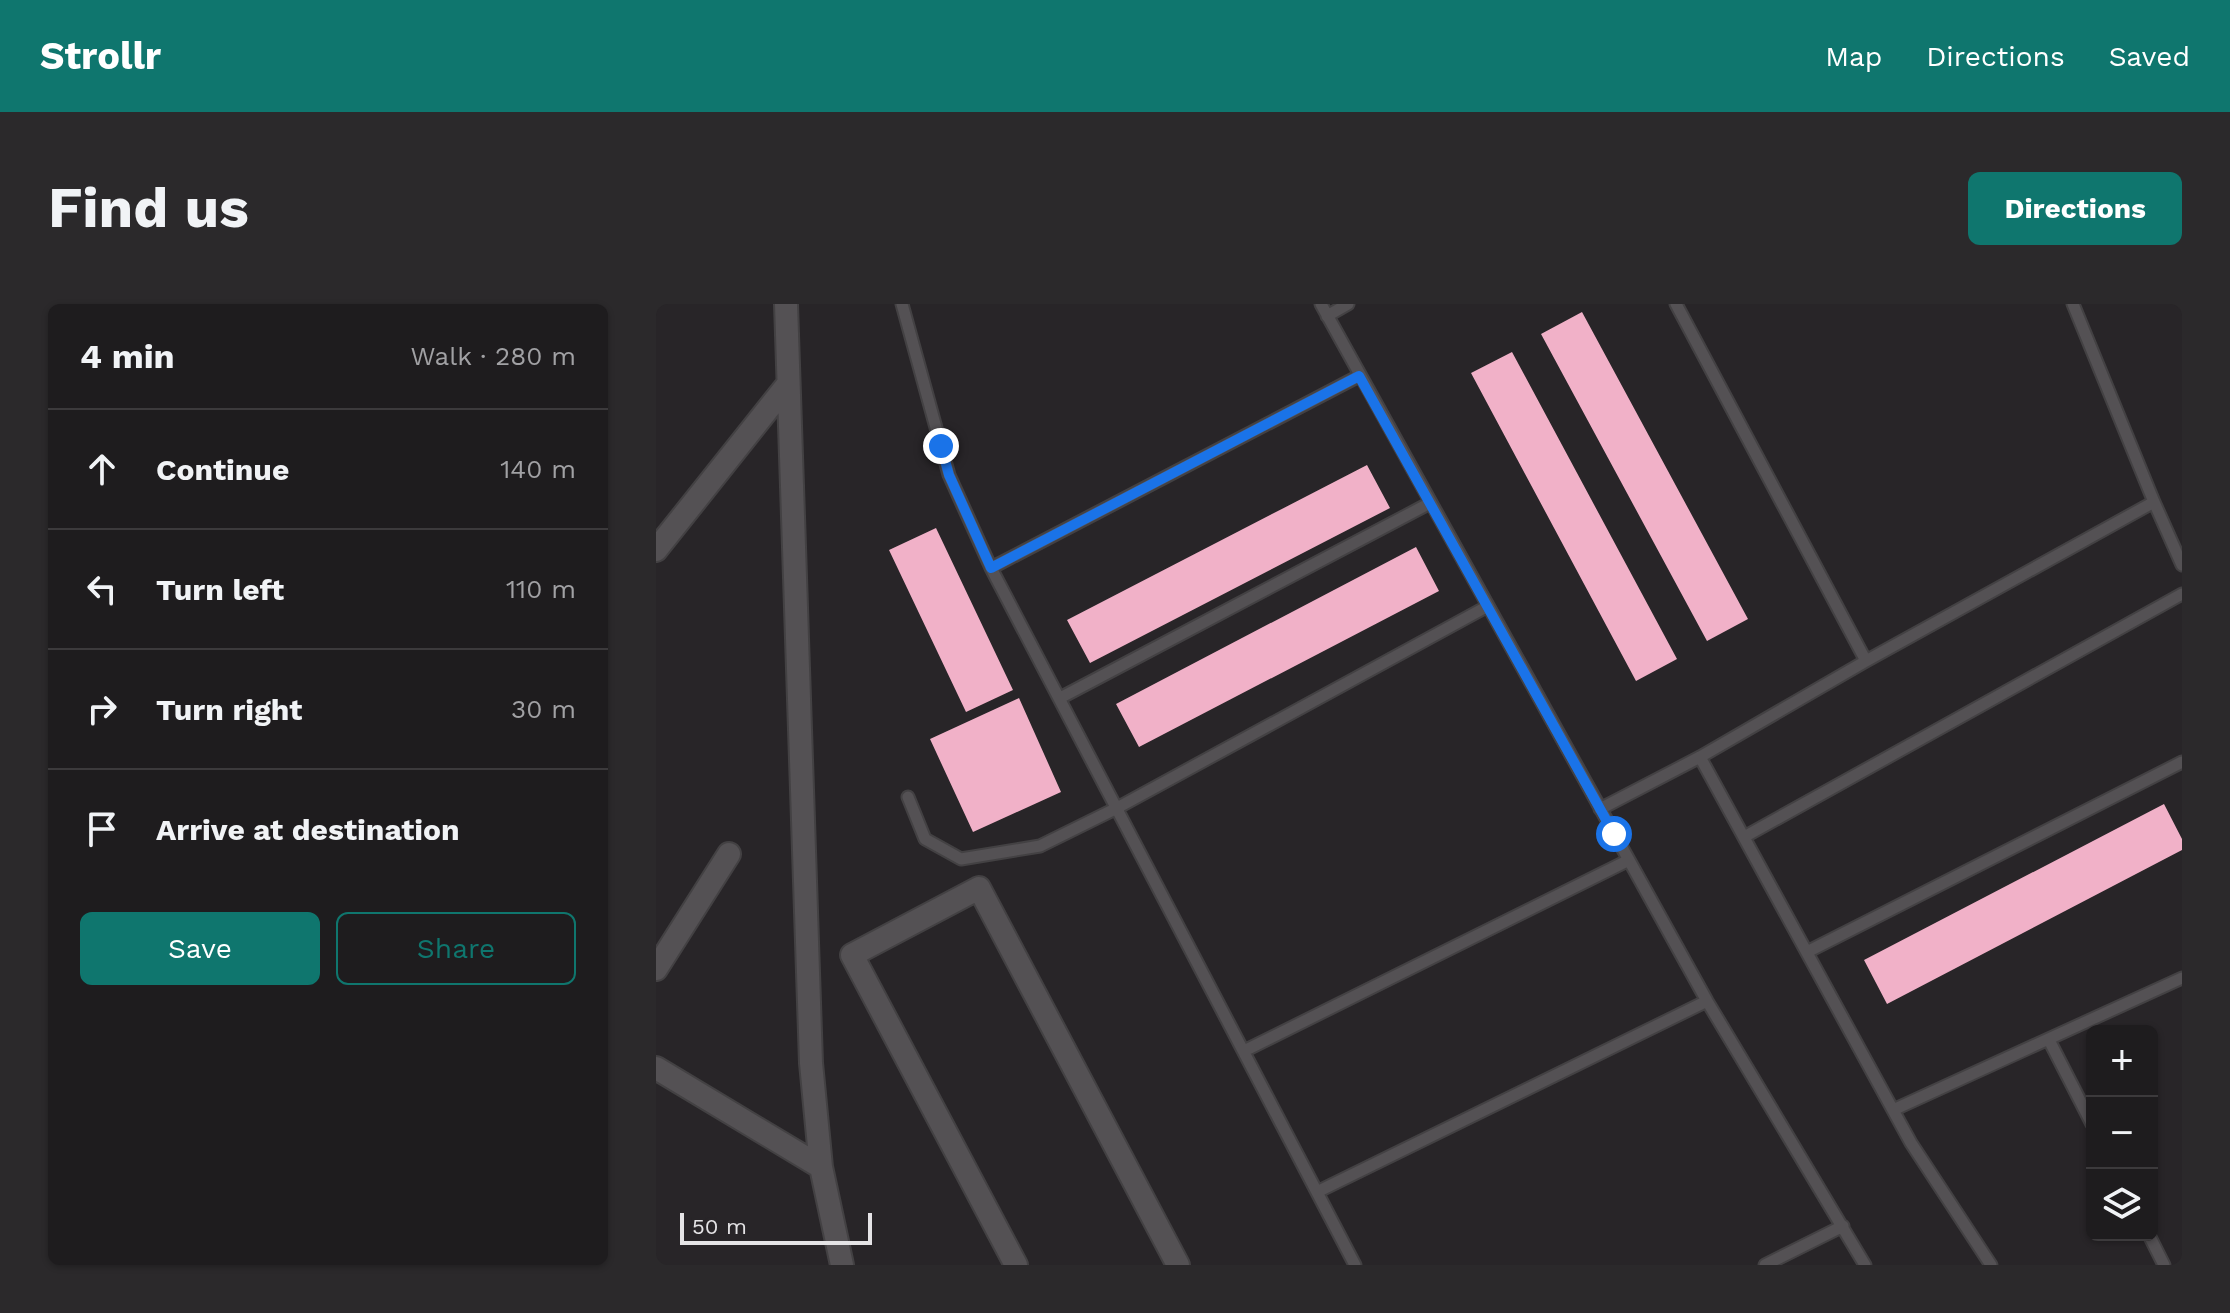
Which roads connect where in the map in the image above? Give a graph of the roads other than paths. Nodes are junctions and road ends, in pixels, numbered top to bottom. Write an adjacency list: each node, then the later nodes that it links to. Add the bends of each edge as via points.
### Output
1 (786, 304): 9 (street)
2 (902, 304): 14 (lane, via 949,475)
3 (1321, 304): 7 (lane)
4 (1348, 304): 7 (lane)
5 (1676, 304): 17 (lane)
6 (2073, 304): 10 (lane)
7 (1327, 316): 8 (lane)
8 (1359, 376): 11 (lane); 14 (lane)
9 (788, 384): 12 (street); 36 (street, via 811,1063)
10 (2154, 502): 13 (lane); 17 (lane)
11 (1430, 503): 16 (lane); 18 (lane)
12 (656, 550)
13 (2182, 565)
14 (991, 568): 18 (lane)
15 (2182, 594): 24 (lane)
16 (1488, 606): 22 (lane); 23 (lane)
17 (1866, 661): 19 (lane)
18 (1060, 698): 22 (lane)
19 (1700, 757): 23 (lane); 24 (lane)
20 (2182, 762): 27 (lane)
21 (908, 797): 22 (lane, via 925,839 961,859 1040,846)
22 (1117, 808): 32 (lane)
23 (1600, 809): 26 (lane)
24 (1744, 837): 27 (lane)
25 (729, 854): 28 (street)
26 (1629, 860): 30 (lane); 32 (lane)
27 (1807, 952): 34 (lane)
28 (656, 969)
29 (2182, 978): 31 (lane)
30 (1707, 1001): 37 (lane); 38 (lane)
31 (2049, 1040): 34 (lane); 35 (lane)
32 (1244, 1051): 37 (lane)
33 (656, 1068): 36 (street)
34 (1893, 1110): 46 (lane)
35 (2086, 1112)
36 (821, 1167): 40 (street)
37 (1317, 1192): 43 (lane)
38 (1843, 1226): 44 (lane); 45 (lane)
39 (2152, 1241): 47 (lane)
40 (842, 1265)
41 (1016, 1265): 42 (street, via 852,955 979,888)
42 (1178, 1265)
43 (1355, 1265)
44 (1765, 1265)
45 (1865, 1265)
46 (1991, 1265)
47 (2164, 1265)

